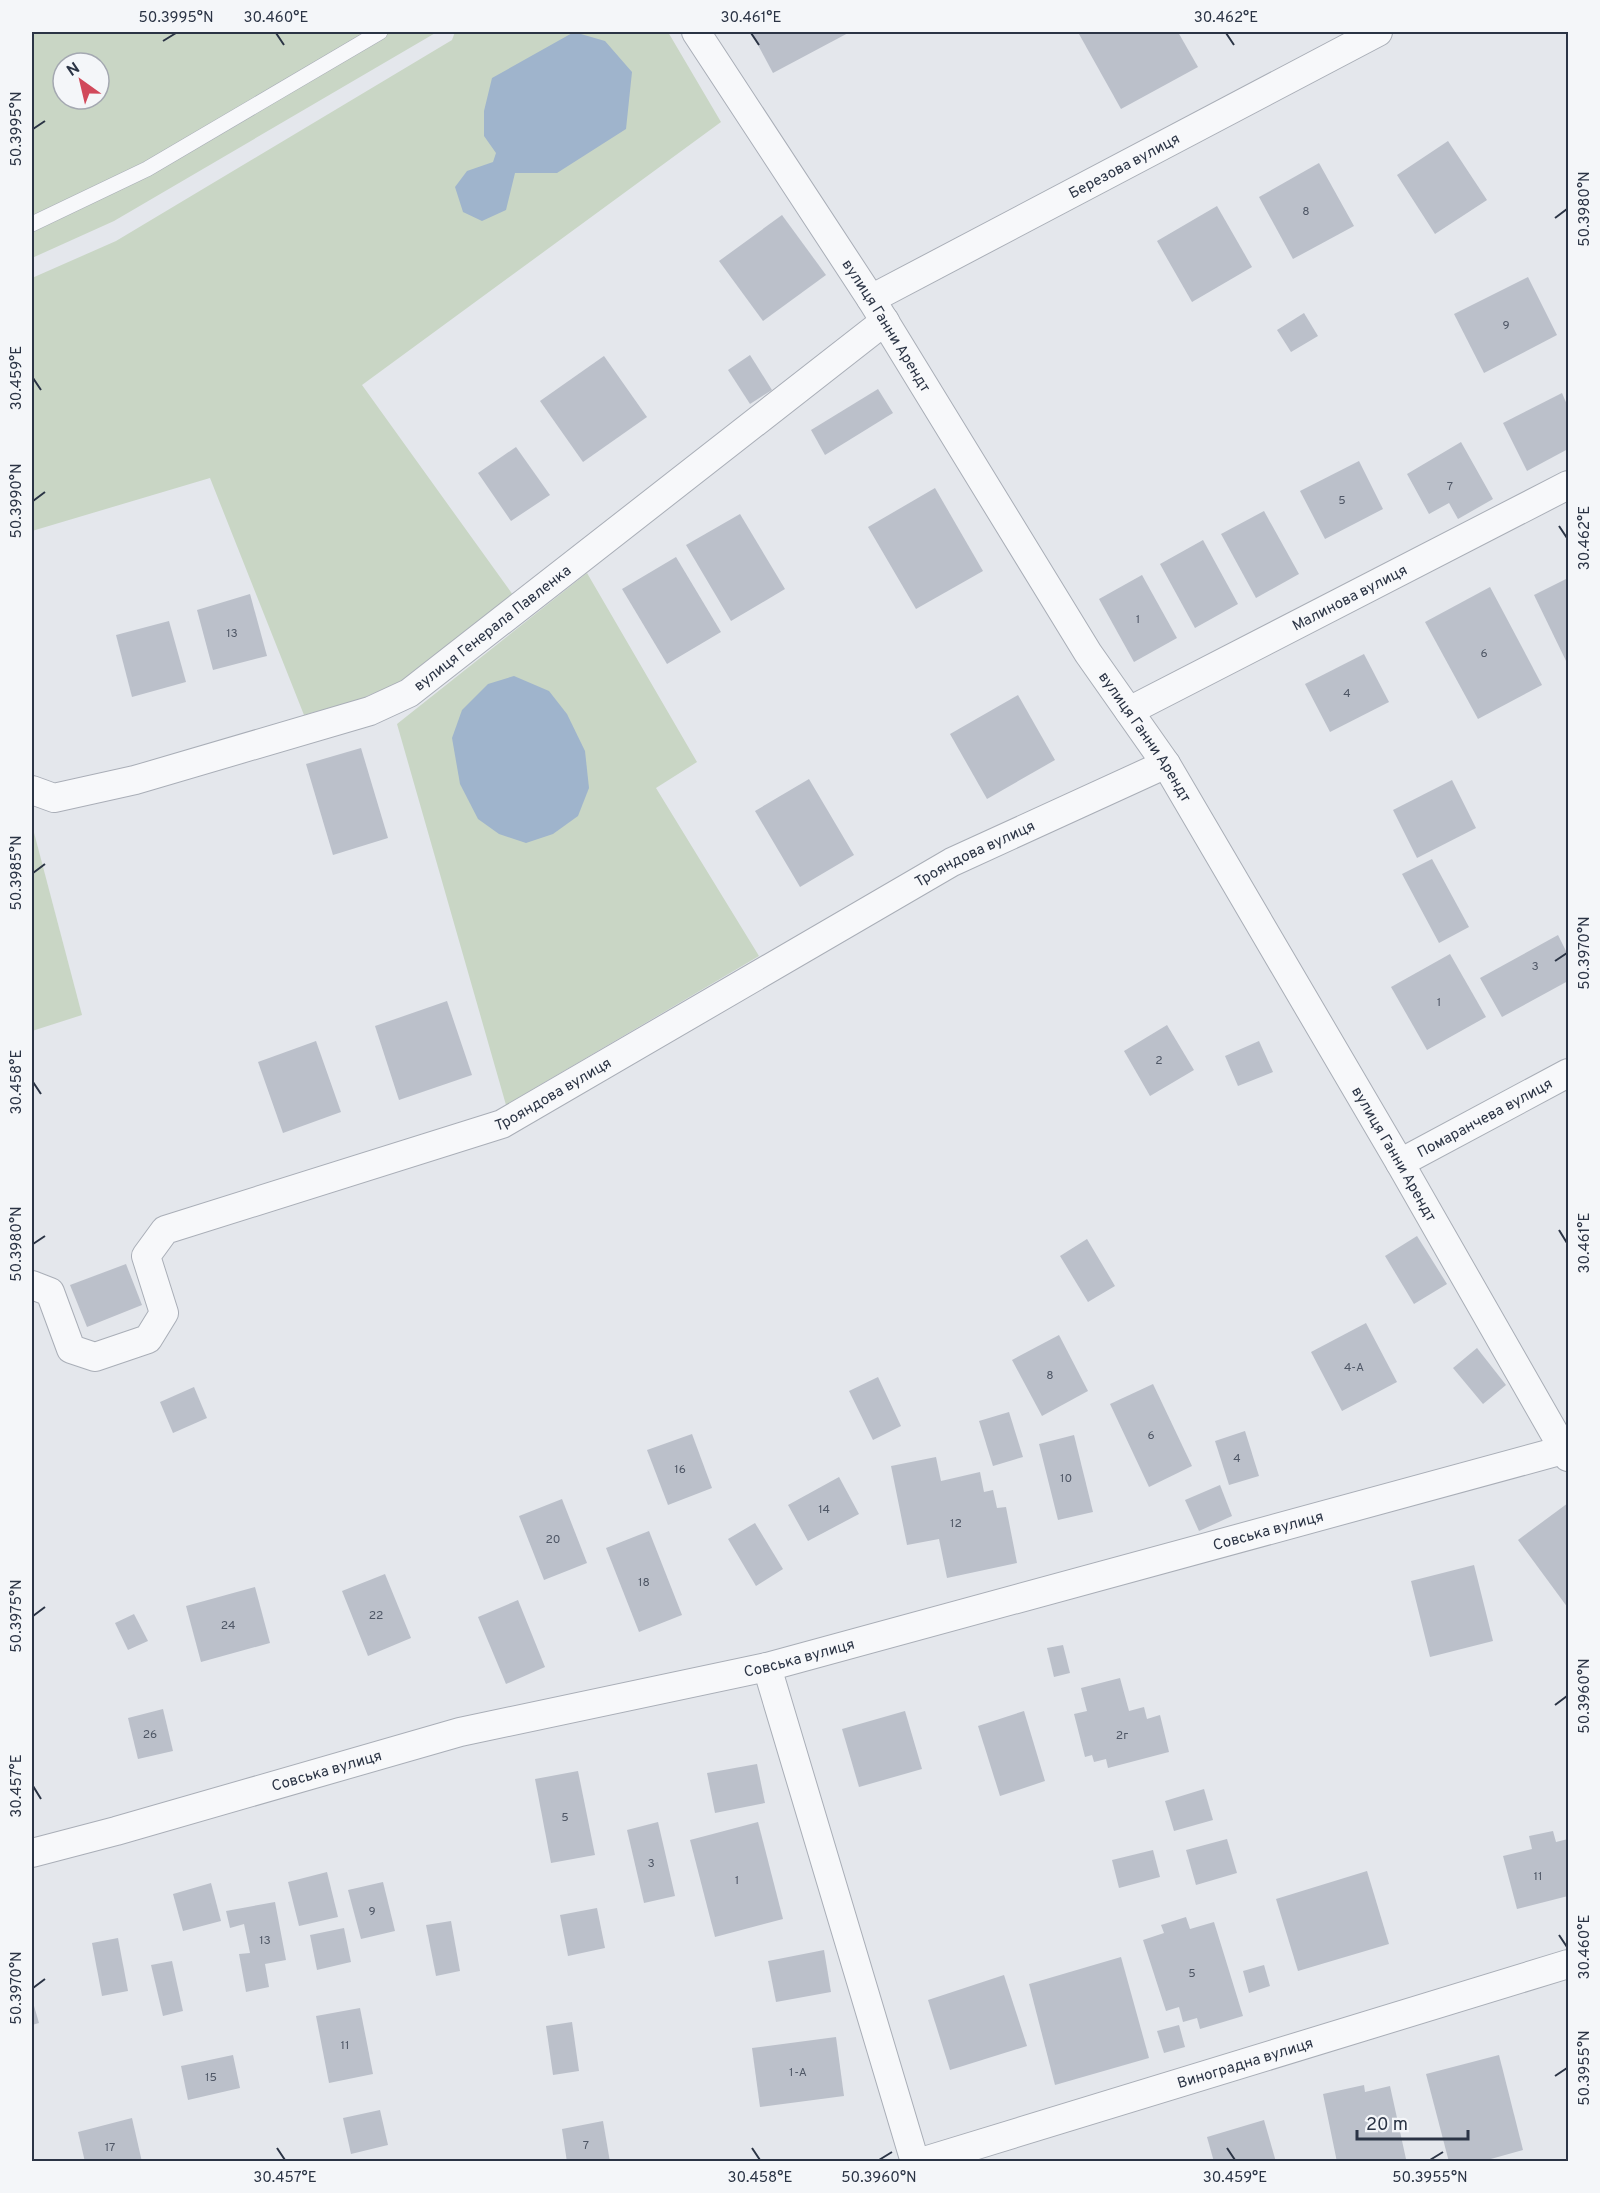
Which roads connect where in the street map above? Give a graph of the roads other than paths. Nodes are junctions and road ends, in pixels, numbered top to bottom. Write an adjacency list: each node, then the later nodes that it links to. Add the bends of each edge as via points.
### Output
1 (380, 32): 4 (lane, via 147,170)
2 (696, 32): 5 (street, вулиця Ганни Арендт)
3 (1378, 32): 5 (street, Березова вулиця)
4 (32, 224)
5 (878, 310): 7 (street, вулиця Ганни Арендт, via 1088,652); 9 (street, вулиця Генерала Павленка, via 409,693 370,711 135,780 54,798)
6 (1569, 485): 7 (street, Малинова вулиця)
7 (1130, 711): 8 (street, вулиця Ганни Арендт)
8 (1166, 764): 11 (street, вулиця Ганни Арендт); 12 (street, Трояндова вулиця, via 952,862 502,1124 165,1230 146,1256 164,1313 148,1339 95,1357 70,1349 50,1292)
9 (32, 790)
10 (1569, 1073): 11 (street, Помаранчева вулиця)
11 (1400, 1163): 13 (street, вулиця Ганни Арендт)
12 (32, 1285)
13 (1566, 1453): 14 (street, Совська вулиця)
14 (767, 1667): 15 (street, Совська вулиця, via 460,1732); 17 (street)
15 (32, 1853)
16 (1569, 1964): 18 (street, Виноградна вулиця)
17 (915, 2162)
18 (921, 2162)

